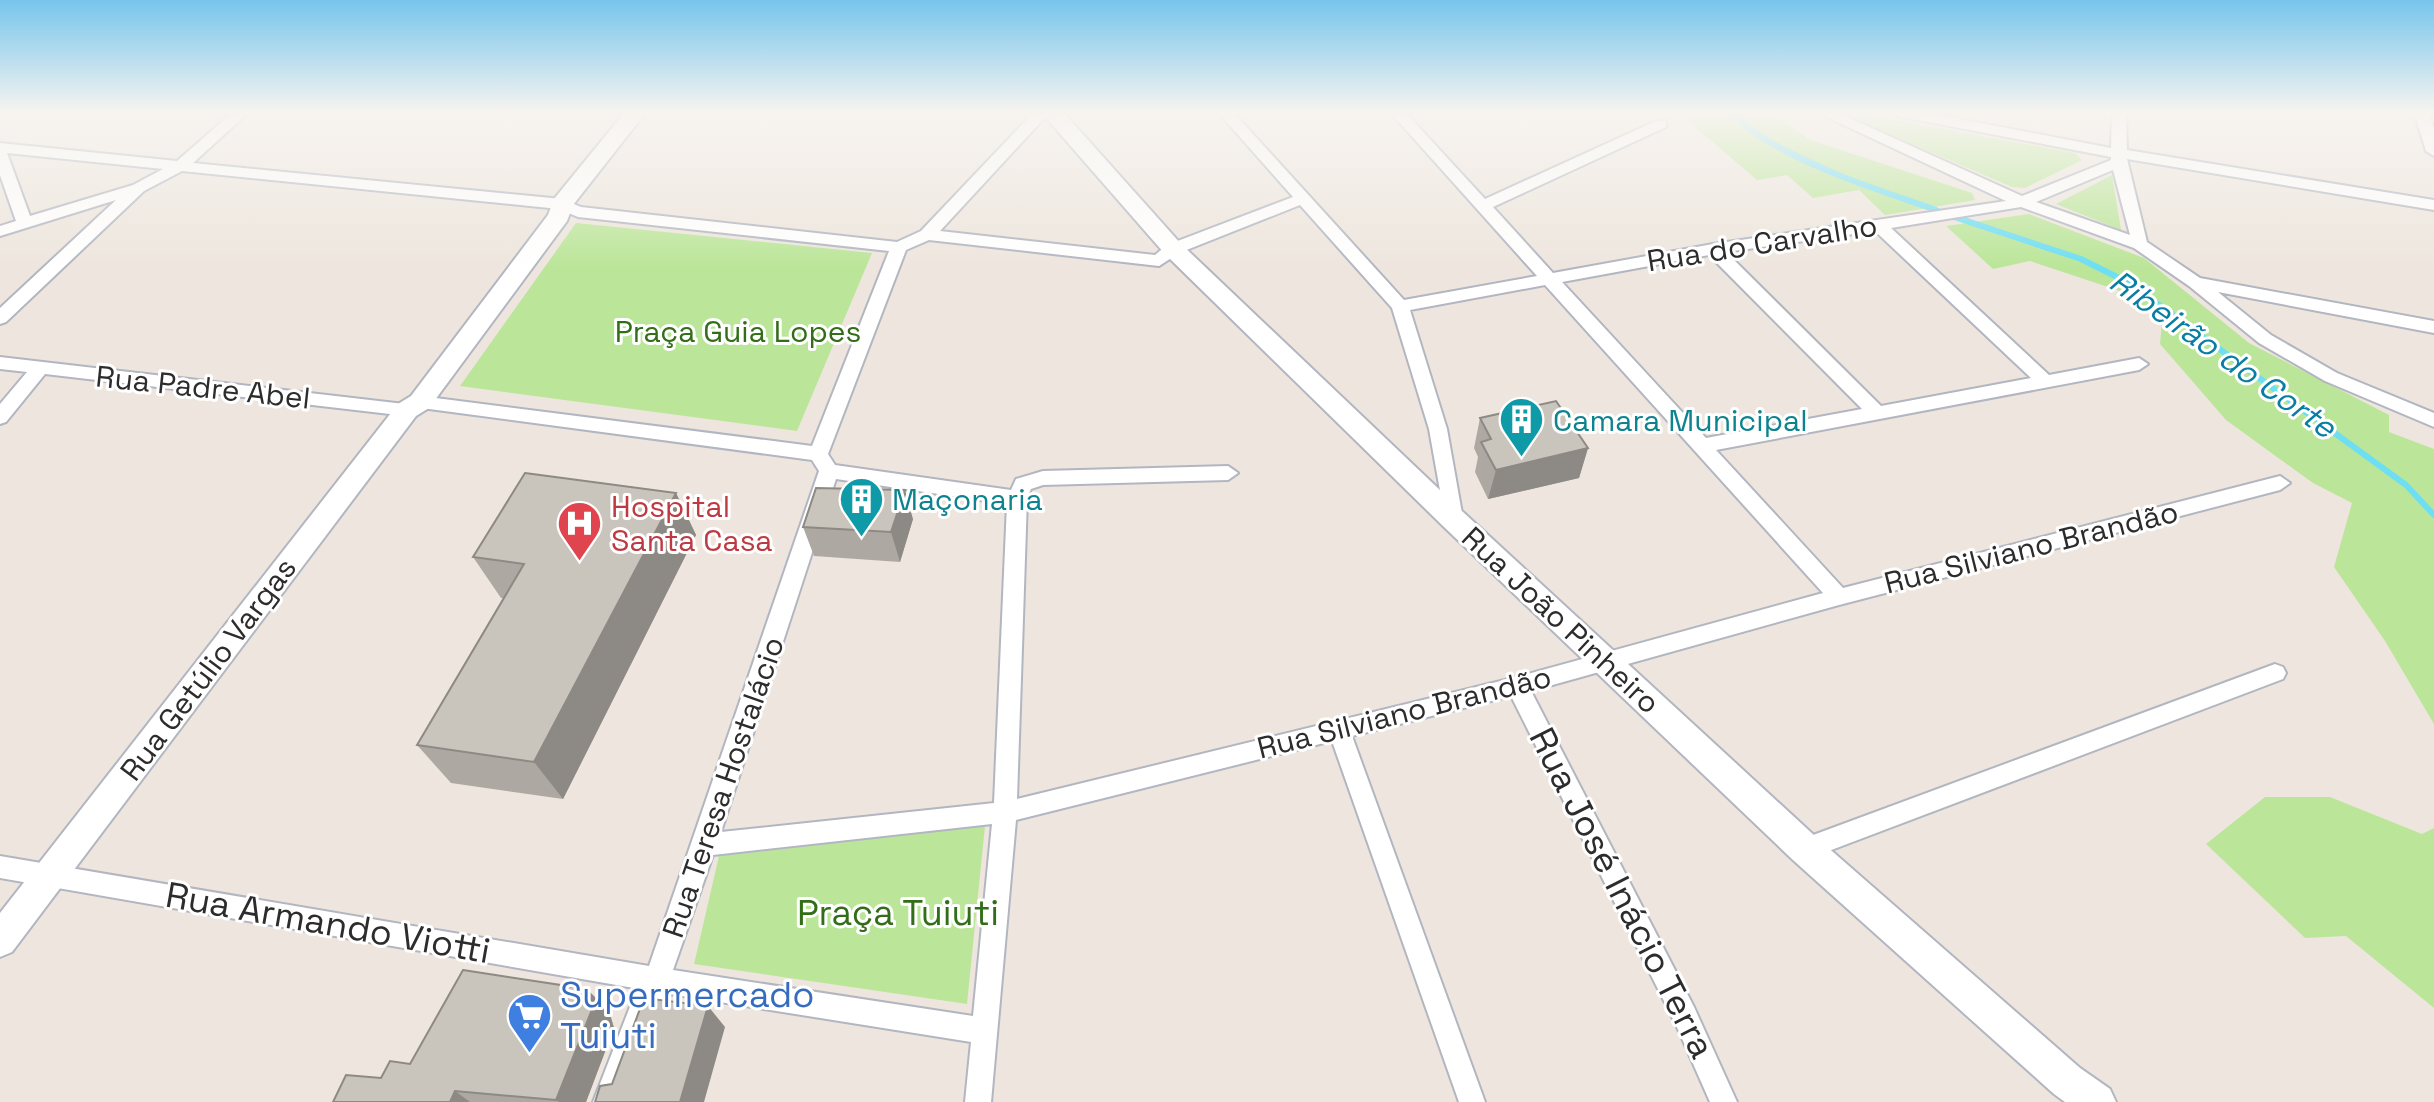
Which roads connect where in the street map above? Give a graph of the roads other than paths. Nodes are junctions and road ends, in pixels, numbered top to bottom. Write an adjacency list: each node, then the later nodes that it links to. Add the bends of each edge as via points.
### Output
1 (3, 163): 21 (street)
2 (154, 163): 14 (street)
3 (183, 163): 14 (street)
4 (600, 163): 20 (street)
5 (995, 163): 24 (street)
6 (1097, 163): 27 (street, Rua João Pinheiro)
7 (1273, 163): 16 (street)
8 (1445, 163): 18 (street)
9 (1575, 163): 18 (street)
10 (1937, 163): 17 (street)
11 (2108, 163): 17 (street, Rua do Carvalho)
12 (2121, 163): 25 (street)
13 (2156, 163): 19 (street)
14 (180, 166): 15 (street); 20 (street)
15 (138, 188): 21 (street); 32 (street)
16 (1305, 198): 27 (street); 31 (street)
17 (2022, 202): 22 (street, Rua do Carvalho); 25 (street)
18 (1484, 205): 29 (street)
19 (2434, 205)
20 (566, 211): 26 (street); 38 (street)
21 (25, 223): 23 (street)
22 (1879, 226): 28 (street, Rua do Carvalho); 37 (street)
23 (0, 231)
24 (927, 235): 26 (street); 27 (street, via 1159,261)
25 (2140, 244): 30 (street)
26 (899, 247): 43 (street)
27 (1173, 249): 47 (street, Rua João Pinheiro)
28 (1713, 249): 29 (street, Rua do Carvalho); 39 (street)
29 (1548, 277): 31 (street, Rua do Carvalho); 42 (street)
30 (2195, 282): 33 (street); 41 (street, via 2278,347 2331,377)
31 (1400, 306): 47 (street, via 1438,429)
32 (0, 318)
33 (2434, 327)
34 (0, 364): 36 (street, Rua Padre Abel)
35 (2139, 364): 37 (street)
36 (40, 368): 38 (street, Rua Padre Abel); 40 (street)
37 (2046, 382): 39 (street)
38 (414, 406): 43 (street); 57 (street, Rua Getúlio Vargas)
39 (1879, 415): 42 (street)
40 (0, 417)
41 (2434, 420)
42 (1701, 446): 48 (street)
43 (824, 462): 46 (street); 54 (street, Rua Teresa Hostalácio)
44 (1228, 473): 46 (street, via 1043,478 1023,484)
45 (2280, 483): 48 (street, Rua Silviano Brandão)
46 (1017, 498): 53 (street)
47 (1453, 519): 49 (street, Rua João Pinheiro)
48 (1839, 597): 49 (street, Rua Silviano Brandão)
49 (1606, 662): 51 (street, Rua Silviano Brandão); 55 (street, Rua João Pinheiro)
50 (2275, 673): 55 (street)
51 (1517, 686): 52 (street, Rua Silviano Brandão); 64 (street, Rua José Inácio Terra)
52 (1338, 728): 53 (street, Rua Silviano Brandão); 63 (street)
53 (1005, 812): 54 (street, Rua Silviano Brandão); 60 (street)
54 (705, 845): 59 (street, Rua Teresa Hostalácio)
55 (1805, 849): 65 (street, Rua João Pinheiro)
56 (0, 867): 57 (street, Rua Armando Viotti)
57 (51, 875): 58 (street, Rua Getúlio Vargas); 59 (street, Rua Armando Viotti)
58 (0, 940)
59 (657, 980): 60 (street); 61 (street, Rua Teresa Hostalácio)
60 (986, 1031): 62 (street)
61 (612, 1102)
62 (978, 1102)
63 (1472, 1102)
64 (1724, 1102)
65 (2097, 1102)

